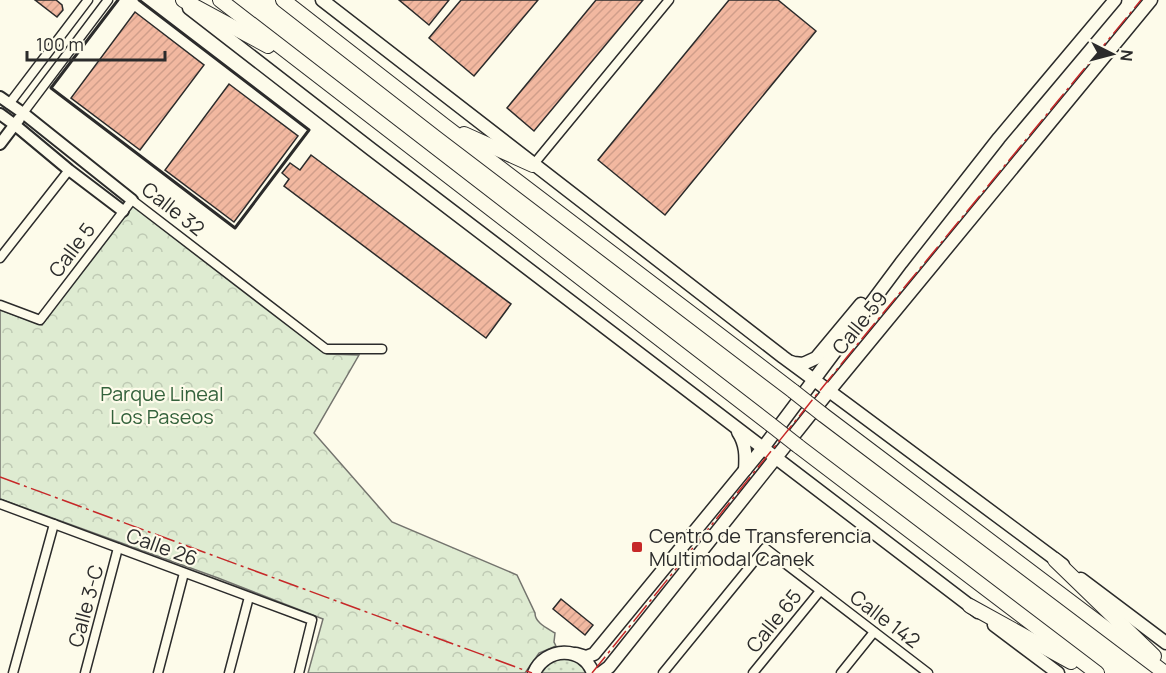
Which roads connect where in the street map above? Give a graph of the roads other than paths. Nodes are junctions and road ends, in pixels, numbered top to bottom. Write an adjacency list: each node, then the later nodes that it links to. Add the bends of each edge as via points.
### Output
1 (88, 0): 11 (street)
2 (108, 0): 12 (street)
3 (181, 0): 10 (highway); 28 (main road)
4 (220, 0): 10 (highway)
5 (283, 0): 15 (highway)
6 (322, 0): 17 (main road)
7 (669, 0): 17 (street)
8 (1115, 0): 22 (main road, Calle 59)
9 (1151, 0): 27 (main road, Calle 59)
10 (307, 67): 58 (highway, bridge)
11 (4, 100): 12 (street, Calle 32); 13 (street)
12 (23, 113): 14 (street); 19 (street, Calle 32)
13 (0, 116): 14 (street, Calle 32)
14 (15, 125): 16 (street); 18 (street, Calle 32)
15 (445, 126): 17 (highway); 59 (highway, bridge)
16 (0, 144)
17 (533, 165): 25 (main road)
18 (69, 170): 20 (street, Calle 32); 21 (street)
19 (132, 200): 20 (street, Calle 5); 24 (street, Calle 32, via 326,349)
20 (123, 211): 23 (street, Calle 5, via 40,320)
21 (0, 258)
22 (901, 262): 25 (main road, via 816,358 803,364); 26 (main road, Calle 59)
23 (0, 305)
24 (382, 349)
25 (783, 357): 26 (main road)
26 (813, 380): 27 (main road); 29 (main road, Calle 59)
27 (829, 391): 30 (main road, Calle 59); 35 (main road)
28 (734, 426): 29 (main road); 31 (main road, via 744,444)
29 (763, 448): 30 (main road); 31 (main road, Calle 59)
30 (776, 458): 39 (main road); 51 (main road, Calle 59)
31 (745, 470): 42 (main road, Calle 59, via 594,654)
32 (0, 504): 33 (street, Calle 26)
33 (54, 524): 34 (street, Calle 26); 44 (street)
34 (118, 548): 36 (street, Calle 26); 45 (street, Calle 3-C)
35 (1055, 560): 41 (main road); 43 (highway)
36 (184, 573): 38 (street, Calle 26); 46 (street)
37 (820, 591): 40 (street, Calle 142); 52 (street, Calle 142, via 765,548); 53 (street, Calle 65)
38 (249, 597): 47 (street); 48 (street, Calle 26, via 312,620)
39 (970, 606): 56 (main road); 57 (highway)
40 (874, 632): 54 (street); 55 (street, Calle 142)
41 (1166, 643)
42 (576, 654): 49 (main road, via 548,656); 50 (main road)
43 (1166, 668)
44 (13, 673)
45 (85, 673)
46 (158, 673)
47 (229, 673)
48 (299, 673)
49 (534, 673)
50 (593, 673)
51 (601, 673)
52 (663, 673)
53 (753, 673)
54 (841, 673)
55 (927, 673)
56 (1058, 673)
57 (1091, 673)
58 (1097, 673)
59 (1165, 673)

